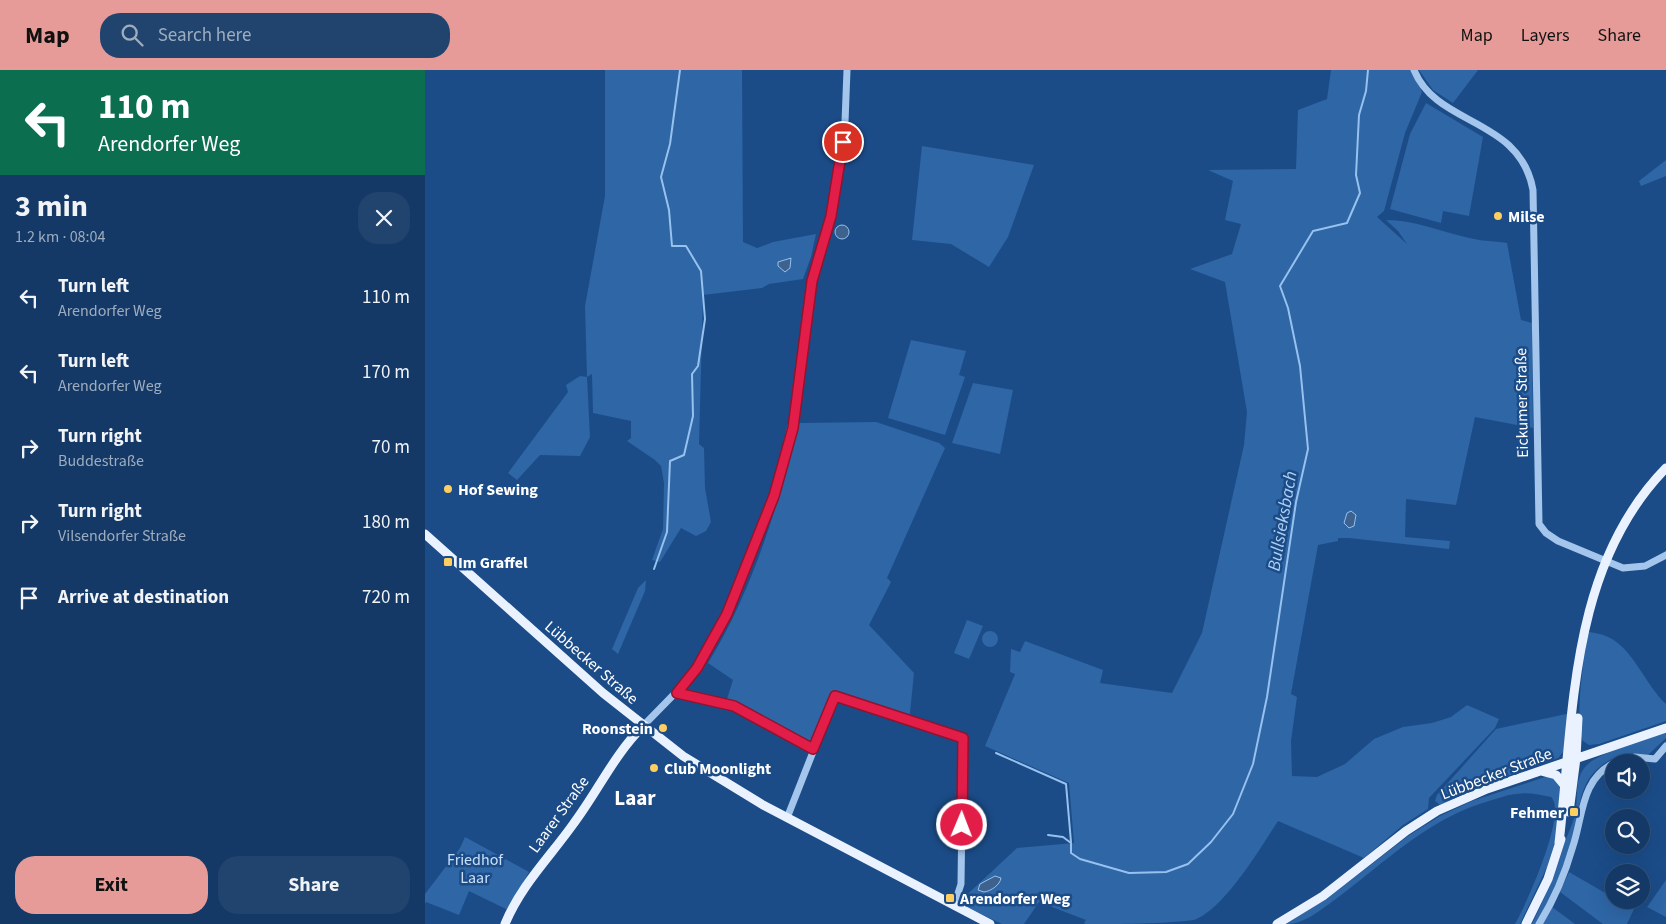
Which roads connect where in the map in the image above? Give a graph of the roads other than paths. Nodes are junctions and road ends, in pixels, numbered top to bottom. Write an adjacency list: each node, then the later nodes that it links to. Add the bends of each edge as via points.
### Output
1 (847, 70): 8 (street, via 846,112 835,197 812,281 797,402 781,473 727,614 697,668)
2 (1414, 70): 6 (street, Eickumer Straße, via 1435,96 1507,142 1530,174 1534,230 1539,524 1551,537)
3 (1666, 468): 6 (main road, via 1637,504)
4 (425, 534): 9 (main road, Lübbecker Straße)
5 (1666, 555): 6 (street, Eickumer Straße, via 1635,568 1623,568)
6 (1605, 561): 7 (main road, via 1585,626)
7 (1578, 676): 11 (main road); 16 (main road)
8 (677, 693): 9 (street); 13 (street, via 734,706)
9 (643, 726): 20 (main road, Lübbecker Straße, via 709,773); 23 (main road, Laarer Straße, via 620,751 574,823 523,889)
10 (1666, 728): 14 (main road, Lübbecker Straße)
11 (1577, 737): 14 (main road, via 1582,745); 16 (main road)
12 (1666, 746): 15 (street, via 1655,759)
13 (813, 749): 20 (street); 22 (street, via 835,696 963,738 961,884)
14 (1597, 751): 16 (main road, Lübbecker Straße)
15 (1650, 758)
16 (1572, 760): 18 (main road, Lübbecker Straße); 19 (main road); 21 (main road, via 1569,812)
17 (1605, 770): 27 (street, via 1595,778 1585,796 1565,871)
18 (1540, 771): 19 (main road, via 1556,775); 25 (main road, Lübbecker Straße, via 1437,811 1323,896)
19 (1566, 787): 21 (main road)
20 (787, 818): 22 (main road, Lübbecker Straße)
21 (1559, 843): 26 (main road, via 1548,879)
22 (954, 906): 24 (main road, Lübbecker Straße)
23 (505, 924)
24 (990, 924)
25 (1277, 924)
26 (1526, 924)
27 (1539, 924)

